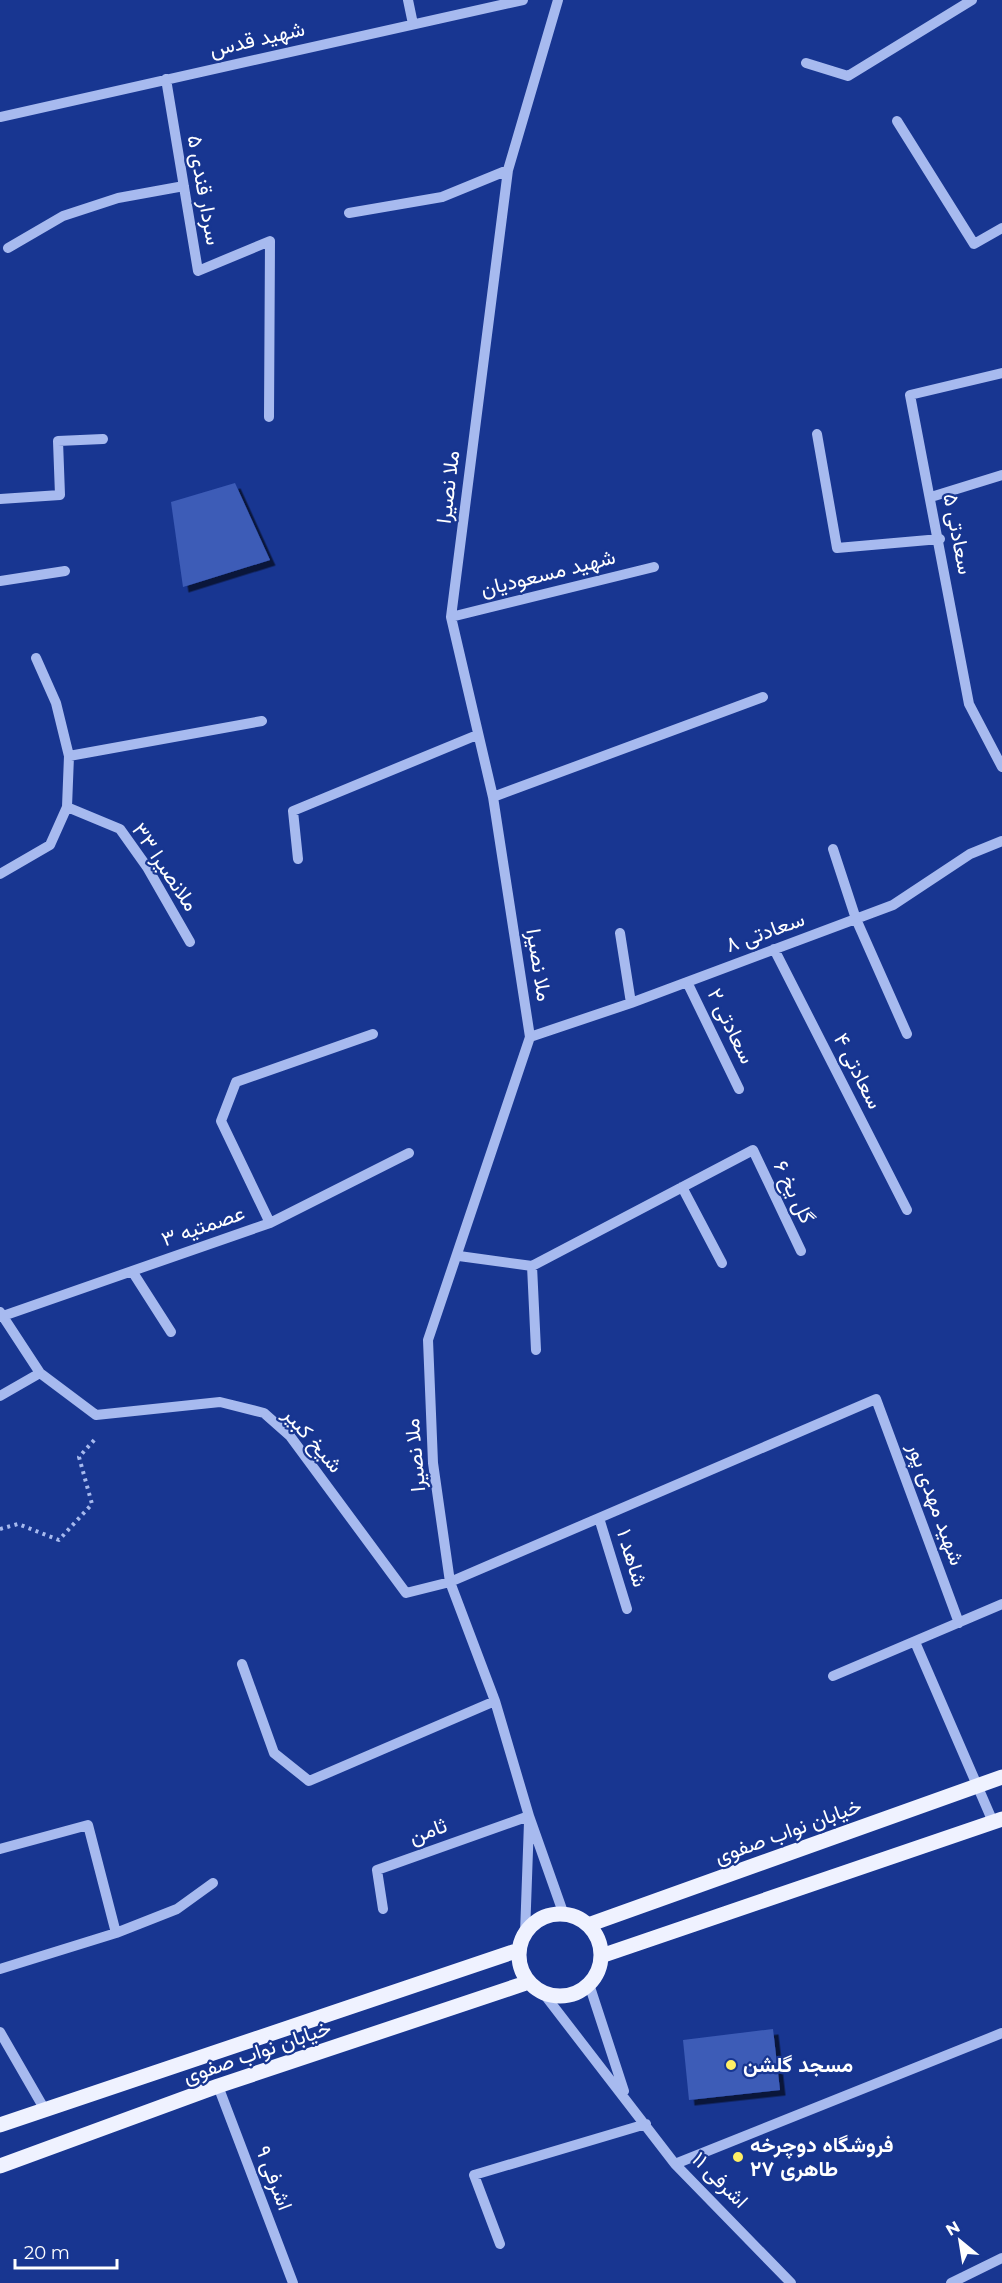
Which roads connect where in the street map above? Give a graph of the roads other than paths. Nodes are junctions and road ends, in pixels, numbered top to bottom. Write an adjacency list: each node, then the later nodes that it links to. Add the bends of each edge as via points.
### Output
1 (408, 0): 5 (street)
2 (523, 0): 5 (street, شهید قدس)
3 (558, 0): 10 (street, ملا نصیرا)
4 (972, 0): 6 (street, via 848,76)
5 (413, 24): 7 (street, شهید قدس)
6 (806, 63)
7 (166, 80): 8 (street, شهید قدس); 11 (street, سردار قندی ۵)
8 (0, 117)
9 (897, 121): 13 (street, via 974,244)
10 (508, 170): 12 (street, via 442,197); 26 (street, ملا نصیرا)
11 (184, 186): 14 (street, via 118,198 63,216); 16 (street, سردار قندی ۵, via 198,271 270,241)
12 (349, 213)
13 (1002, 228)
14 (8, 248)
15 (1002, 373): 20 (street, سعادتی ۵, via 910,395)
16 (269, 417)
17 (817, 434): 22 (street, via 837,548)
18 (103, 439): 21 (street, via 58,441 60,495)
19 (1002, 475): 20 (street)
20 (931, 497): 22 (street, سعادتی ۵)
21 (0, 499)
22 (940, 539): 32 (street, سعادتی ۵, via 969,704)
23 (654, 567): 26 (street, شهید مسعودیان)
24 (65, 571): 25 (street)
25 (0, 581)
26 (452, 617): 30 (street, ملا نصیرا)
27 (36, 658): 31 (street, via 56,703)
28 (763, 697): 33 (street)
29 (262, 721): 31 (street)
30 (477, 735): 33 (street, ملا نصیرا); 37 (street, via 293,811)
31 (69, 756): 34 (street)
32 (1002, 767)
33 (493, 797): 47 (street, ملا نصیرا)
34 (67, 807): 38 (street, via 50,845); 41 (street, ملانصیرا ۳۳, via 120,829)
35 (1002, 841): 39 (street, سعادتی ۸, via 970,854 893,905)
36 (833, 849): 39 (street)
37 (298, 859)
38 (0, 874)
39 (856, 919): 42 (street, سعادتی ۸); 46 (street)
40 (620, 933): 44 (street)
41 (190, 942)
42 (774, 949): 43 (street, سعادتی ۸); 51 (street, سعادتی ۴)
43 (687, 982): 44 (street, سعادتی ۸); 48 (street, سعادتی ۲)
44 (631, 1003): 47 (street, سعادتی ۸)
45 (373, 1034): 52 (street, via 236,1082 221,1122)
46 (907, 1034)
47 (530, 1037): 54 (street, ملا نصیرا)
48 (739, 1089)
49 (409, 1153): 52 (street, عصمتیه ۳)
50 (682, 1187): 53 (street, گل یخ ۶, via 753,1150); 55 (street); 56 (street)
51 (907, 1210)
52 (270, 1223): 57 (street, عصمتیه ۳)
53 (801, 1251)
54 (459, 1256): 56 (street); 64 (street, ملا نصیرا, via 428,1340 433,1463)
55 (722, 1263)
56 (532, 1266): 60 (street)
57 (132, 1271): 58 (street, عصمتیه ۳); 59 (street)
58 (1, 1316): 61 (street, شیخ کبیر)
59 (171, 1332)
60 (536, 1350)
61 (40, 1373): 62 (street); 64 (street, شیخ کبیر, via 96,1415 220,1402 264,1413 290,1436 406,1593)
62 (0, 1396)
63 (599, 1518): 64 (street); 66 (street, شاهد ۱); 67 (street, شهید مهدی پور, via 876,1399)
64 (450, 1582): 71 (street, ملا نصیرا)
65 (1002, 1604): 67 (street)
66 (627, 1609)
67 (959, 1623): 68 (street)
68 (915, 1642): 70 (street); 73 (street)
69 (242, 1664): 71 (street, via 274,1753 309,1781)
70 (833, 1676)
71 (495, 1701): 74 (street, ملا نصیرا)
72 (1002, 1777): 73 (main road, خیابان نواب صفوی)
73 (979, 1785): 75 (street); 80 (main road, خیابان نواب صفوی)
74 (529, 1815): 78 (street, ثامن, via 377,1870); 79 (street, ملا نصیرا); 82 (street)
75 (998, 1821): 84 (main road)
76 (0, 1849): 81 (street, via 88,1824)
77 (213, 1883): 81 (street, via 177,1909)
78 (383, 1909)
79 (564, 1915): 80 (main road); 82 (main road, via 548,1916)
80 (588, 1925): 84 (main road, via 600,1944)
81 (116, 1933): 85 (street)
82 (525, 1934): 83 (main road)
83 (519, 1950): 86 (main road, via 519,1962); 93 (main road, خیابان نواب صفوی)
84 (601, 1956): 87 (main road)
85 (0, 1969)
86 (529, 1982): 88 (main road); 91 (main road, خیابان نواب صفوی)
87 (589, 1984): 88 (main road, via 568,1996); 92 (street, اشرفی ١١)
88 (544, 1994): 92 (street, اشرفی ١١)
89 (0, 2032): 93 (street)
90 (1002, 2033): 96 (street)
91 (218, 2086): 97 (main road, خیابان نواب صفوی); 100 (street, اشرفی ۹)
92 (627, 2100): 94 (street, اشرفی ١١)
93 (45, 2110): 95 (main road, خیابان نواب صفوی)
94 (646, 2124): 96 (street, اشرفی ١١); 98 (street, via 474,2175)
95 (0, 2125)
96 (675, 2164): 101 (street, اشرفی ١١)
97 (0, 2166)
98 (500, 2244)
99 (1002, 2258): 102 (street)
100 (293, 2283)
101 (791, 2283)
102 (951, 2283)

